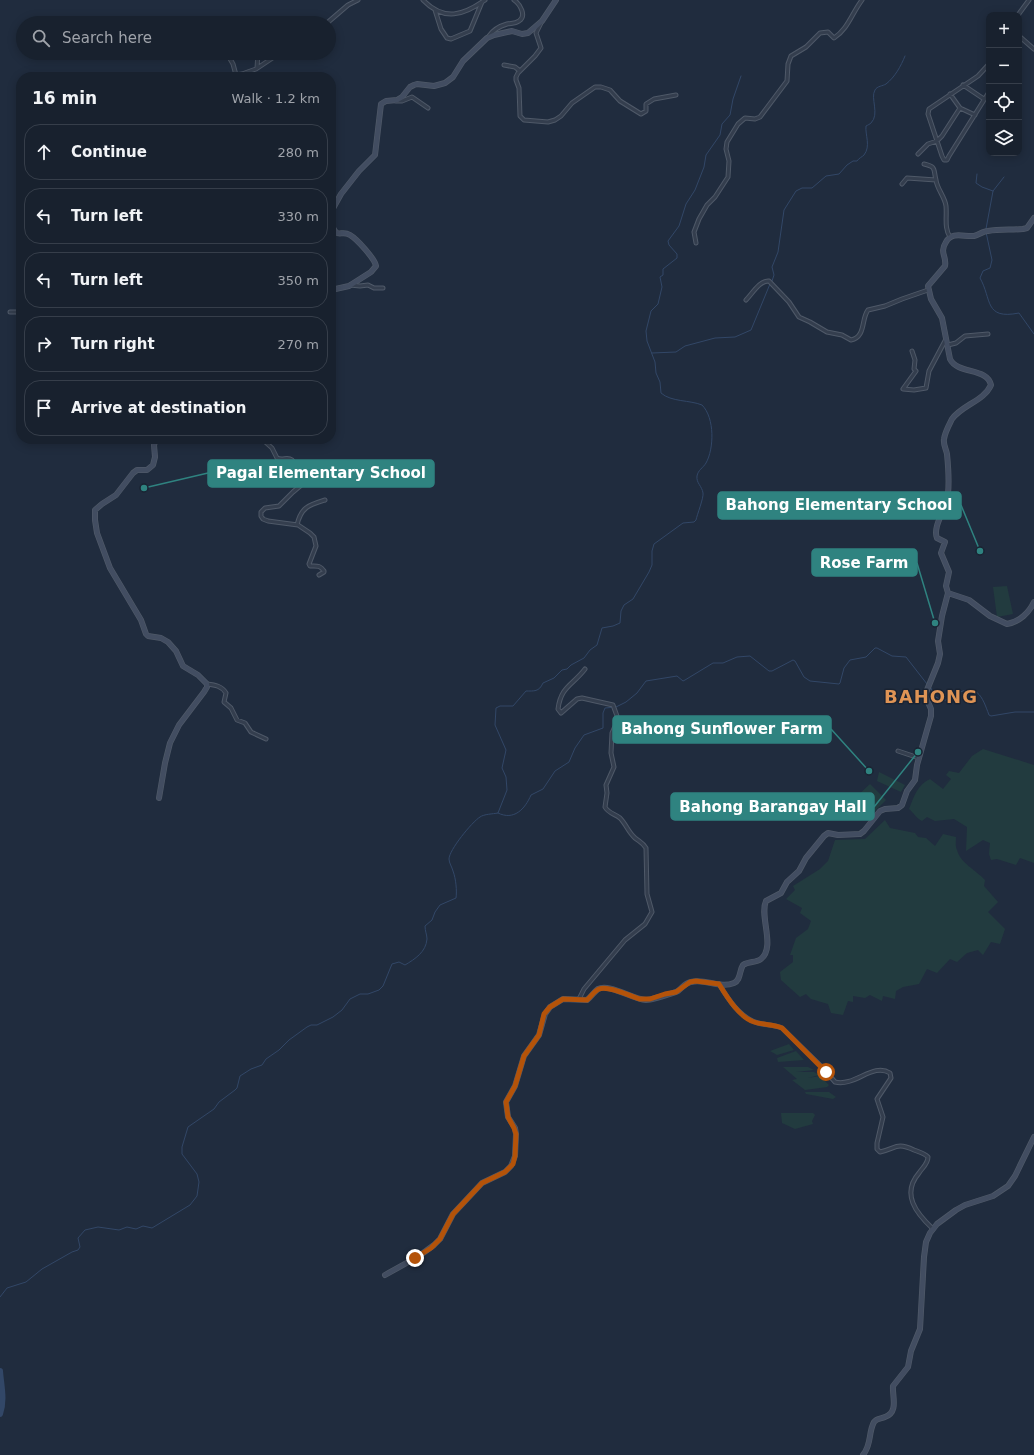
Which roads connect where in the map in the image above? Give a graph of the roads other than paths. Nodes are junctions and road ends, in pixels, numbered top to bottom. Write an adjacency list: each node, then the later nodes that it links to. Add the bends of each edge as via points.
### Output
1 (358, 0): 10 (street)
2 (423, 0): 8 (street)
3 (514, 0): 12 (street, via 518,2 523,15 521,20 500,27)
4 (556, 0): 11 (street)
5 (862, 0): 42 (street, via 848,25 839,35 834,38 828,32 822,32 806,47 791,56 787,81 783,88 760,117 745,118 738,124 726,147 729,161 728,177 699,218 694,232)
6 (1029, 0): 9 (street)
7 (484, 1): 8 (street, via 472,9 454,14); 8 (street, via 470,31 451,39 442,31)
8 (435, 10)
9 (1020, 12)
10 (335, 16)
11 (542, 21): 12 (street, via 525,34 512,30); 21 (street, via 536,33 541,48)
12 (487, 38): 29 (street, via 463,61 448,81 434,86 414,85)
13 (1022, 39): 14 (street)
14 (1034, 49)
15 (230, 60): 22 (street)
16 (258, 60): 20 (street)
17 (269, 60): 20 (street)
18 (504, 65): 21 (street)
19 (986, 67): 24 (street)
20 (257, 68): 23 (street)
21 (520, 71): 26 (street, via 516,80 519,88 520,116 526,121 555,120 595,86 610,90 620,101 641,114 646,111 646,104 651,101)
22 (235, 72)
23 (245, 72)
24 (963, 85): 25 (street); 28 (street)
25 (950, 94): 31 (street); 33 (street, via 928,112)
26 (676, 95)
27 (986, 96): 28 (street)
28 (984, 99): 32 (street)
29 (396, 101): 30 (street, via 412,97); 38 (street, via 381,104 375,155 351,181)
30 (428, 108)
31 (960, 108): 32 (street); 33 (street)
32 (975, 115): 33 (street, via 947,160 944,160)
33 (937, 141): 34 (street, via 928,144)
34 (918, 154)
35 (924, 164): 36 (street, via 934,168)
36 (936, 180): 37 (street, via 907,178); 41 (street, via 946,205 945,219)
37 (902, 184)
38 (336, 203)
39 (1034, 218): 41 (street, via 1027,228 985,231 973,236 957,235)
40 (336, 233): 43 (street, via 351,235 375,263 374,269)
41 (950, 238): 46 (street, via 942,251 945,266 929,283)
42 (696, 243)
43 (350, 286): 44 (street, via 368,285); 45 (street)
44 (383, 288)
45 (336, 289)
46 (928, 290): 47 (street, via 868,310 861,331 851,340 827,332 799,317 790,302 769,281 764,281); 51 (street, via 934,307 942,318)
47 (746, 300)
48 (10, 312): 49 (street)
49 (16, 312)
50 (988, 334): 52 (street, via 965,336)
51 (946, 338): 52 (street); 53 (street, via 929,371 926,388 903,389 916,371)
52 (948, 345): 61 (street, via 952,363 984,376 991,385 989,390 953,418 945,433 948,494 935,532 937,538 945,542 941,553 949,572 946,586)
53 (912, 351)
54 (155, 444): 64 (street, via 153,465 147,470 137,470 133,473 116,495 95,510 97,533 110,568 147,635 168,642 176,651 183,666)
55 (268, 444): 56 (street)
56 (281, 460): 57 (street, via 280,471); 59 (street, via 292,460 307,480 277,507 264,508 261,516 268,521)
57 (276, 474)
58 (325, 500): 59 (street, via 305,508)
59 (297, 525): 60 (street, via 310,533 316,542 309,564 322,568 324,572)
60 (319, 574)
61 (948, 593): 62 (street, via 969,600 990,616 1007,624 1024,616); 67 (street, via 938,641 938,663 924,695 931,709 931,716)
62 (1034, 602)
63 (585, 669): 70 (street, via 565,688 559,700 558,712 561,713 577,699 582,698 613,705 616,710 611,753 614,767 606,785 605,807 626,824 631,834 646,848 647,894 652,912 645,924 625,940 584,989)
64 (207, 684): 65 (street, via 225,690 224,702 231,708 237,720 245,723 251,732); 68 (street, via 170,743)
65 (266, 740)
66 (898, 751): 67 (street)
67 (919, 758): 69 (street, via 915,780 900,807 880,811 860,834 828,833 806,858 799,871 787,882 781,893 767,900 767,942 764,955 760,960 743,965 735,982)
68 (159, 798)
69 (719, 984): 70 (street, via 690,982 676,992 645,1000 603,988 596,991 588,1000); 72 (street, via 746,1019 782,1028 835,1082 848,1082 877,1070 890,1073 891,1078 877,1099 882,1117 877,1149 880,1152 904,1145 928,1158 914,1179 910,1194 920,1216)
70 (579, 999): 73 (street, via 563,999 547,1010 541,1032 524,1056 515,1086 506,1102 508,1117 516,1134 515,1156 511,1166 505,1172 482,1183 453,1214 434,1245)
71 (1034, 1137): 72 (street, via 1008,1186 993,1196 956,1210)
72 (933, 1229): 74 (street, via 925,1248 920,1329 908,1367 893,1386 895,1402 892,1412 874,1422 869,1445)
73 (385, 1275)
74 (863, 1455)

